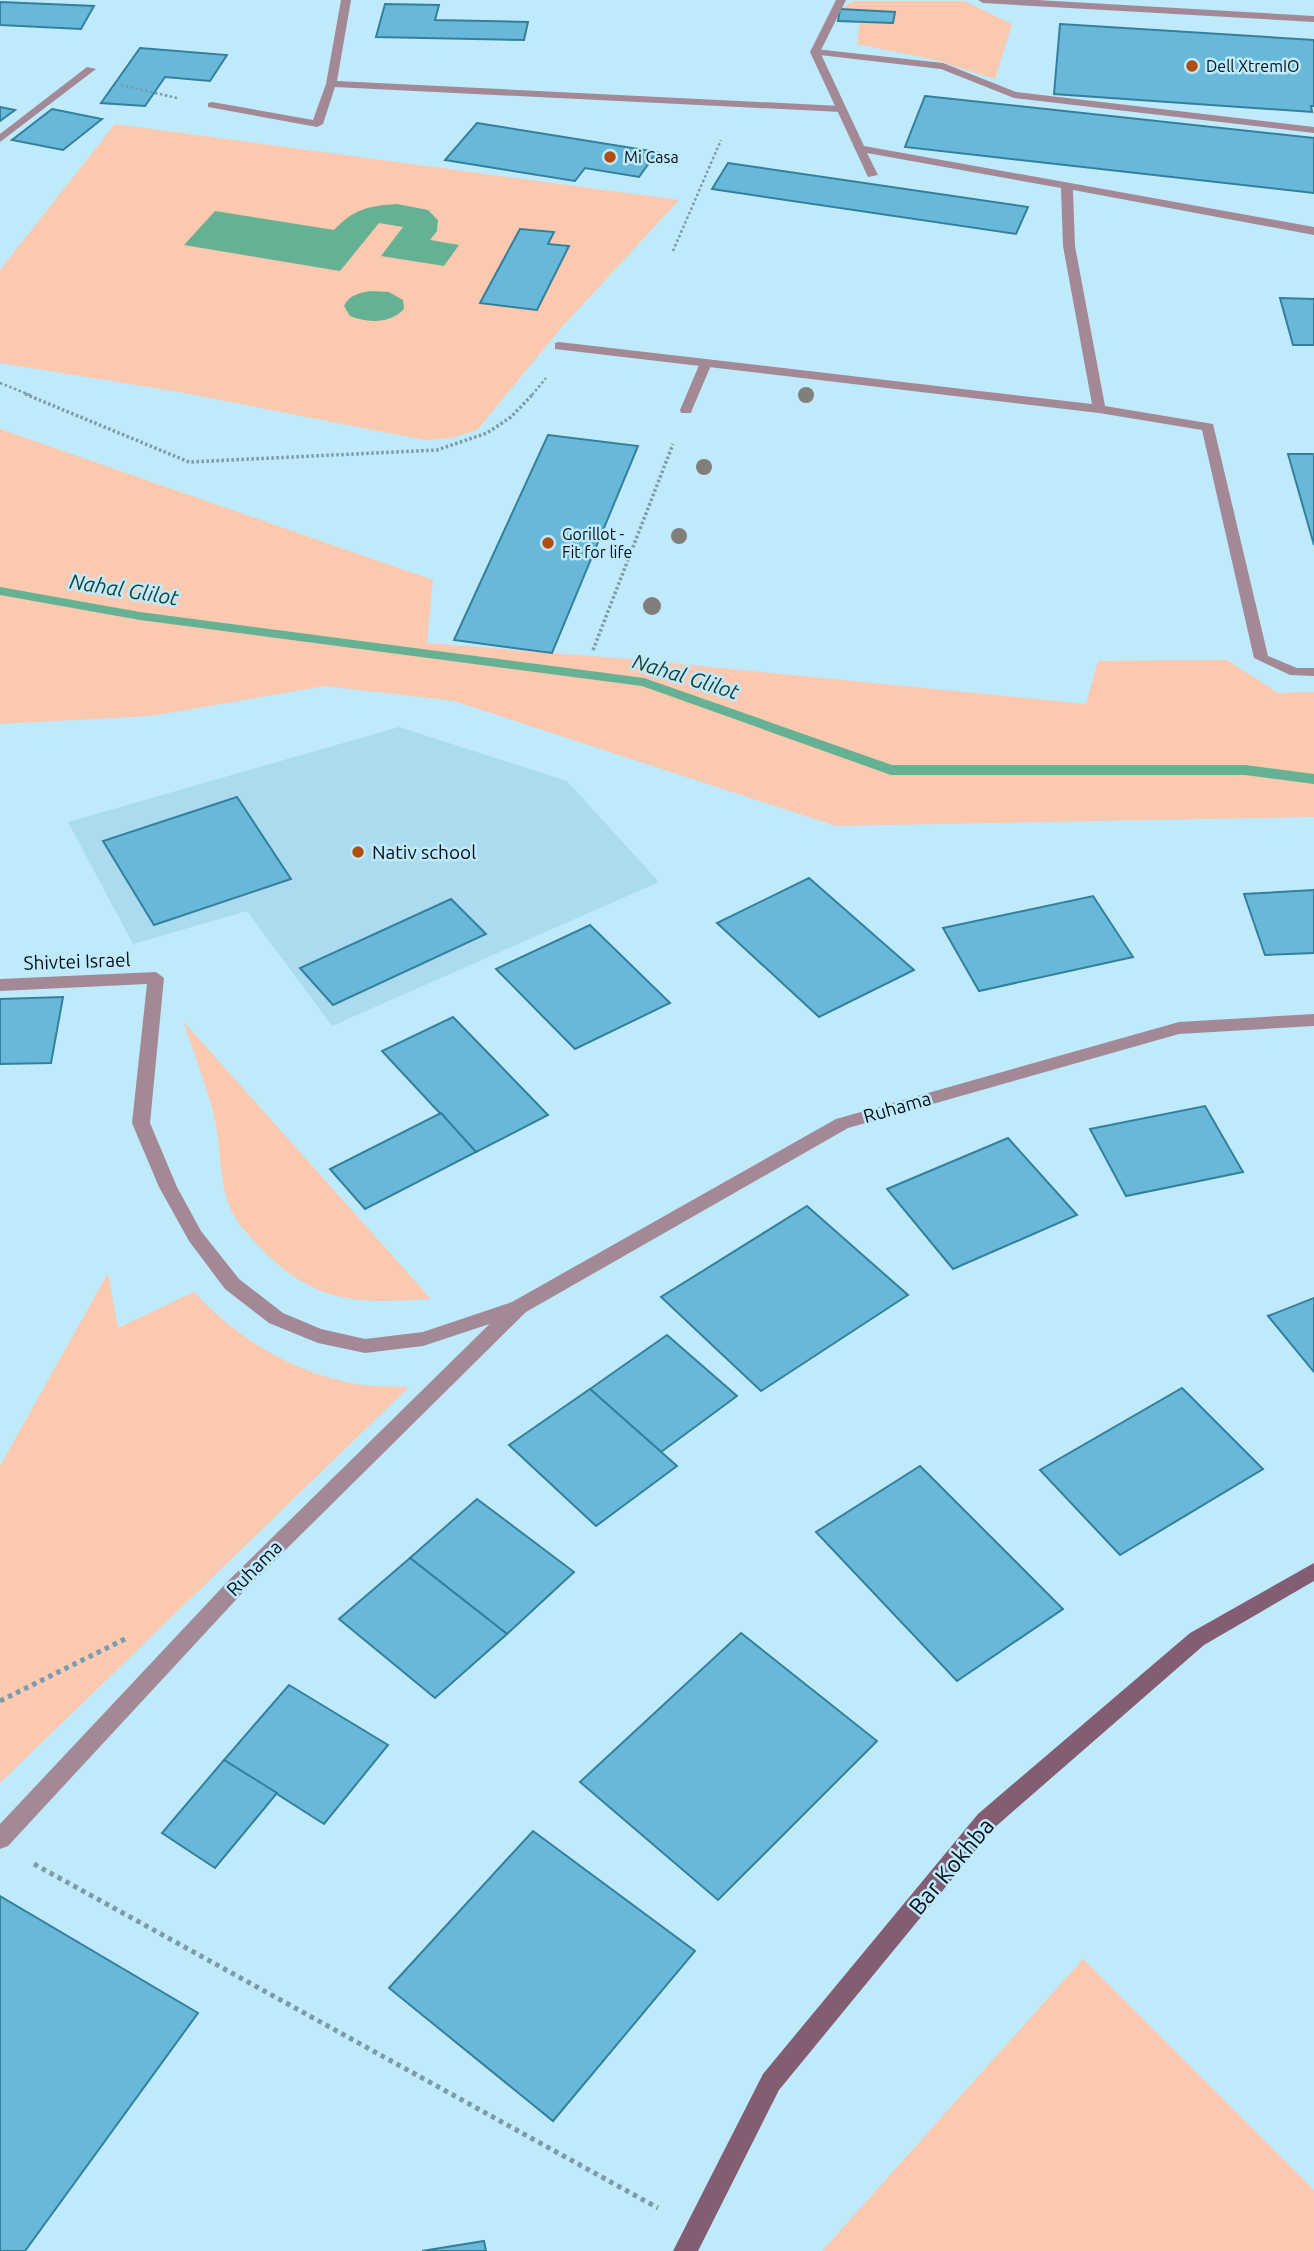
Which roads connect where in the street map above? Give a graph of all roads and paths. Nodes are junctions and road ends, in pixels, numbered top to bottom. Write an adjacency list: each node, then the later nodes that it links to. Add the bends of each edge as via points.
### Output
1 (346, 0): 7 (street)
2 (841, 0): 5 (street)
3 (983, 0): 4 (street)
4 (1314, 19)
5 (815, 52): 10 (street); 11 (street, via 943,66 1014,95)
6 (86, 73): 9 (path); 12 (street)
7 (331, 84): 8 (street); 9 (street, via 317,124)
8 (737, 104): 10 (street); 17 (path)
9 (212, 105)
10 (841, 109): 13 (street)
11 (1314, 130)
12 (0, 139)
13 (859, 148): 14 (street); 15 (street)
14 (872, 175)
15 (1067, 187): 16 (street); 21 (street, via 1069,246)
16 (1314, 231)
17 (673, 251)
18 (565, 346): 19 (street); 20 (path, via 520,411 499,429 437,450 189,462)
19 (706, 363): 21 (street); 22 (street)
20 (0, 383)
21 (1100, 409): 24 (street, via 1209,427 1261,658 1295,672)
22 (686, 411): 23 (path)
23 (593, 650)
24 (1314, 672)
25 (156, 978): 26 (street, Shivtei Israel); 28 (street, Ruhama, via 141,1123 195,1237 232,1284 276,1318 318,1336 365,1346 424,1339)
26 (0, 985)
27 (1314, 1020): 28 (street, Ruhama, via 1179,1028 842,1123)
28 (519, 1307): 32 (street, Ruhama, via 238,1584)
29 (1314, 1571): 34 (street, Bar Kokhba, via 1197,1639 986,1822 771,2082)
30 (133, 1635): 31 (path)
31 (0, 1701)
32 (0, 1839)
33 (24, 1859): 34 (path)
34 (696, 2229): 35 (street, Bar Kokhba)
35 (685, 2251)

